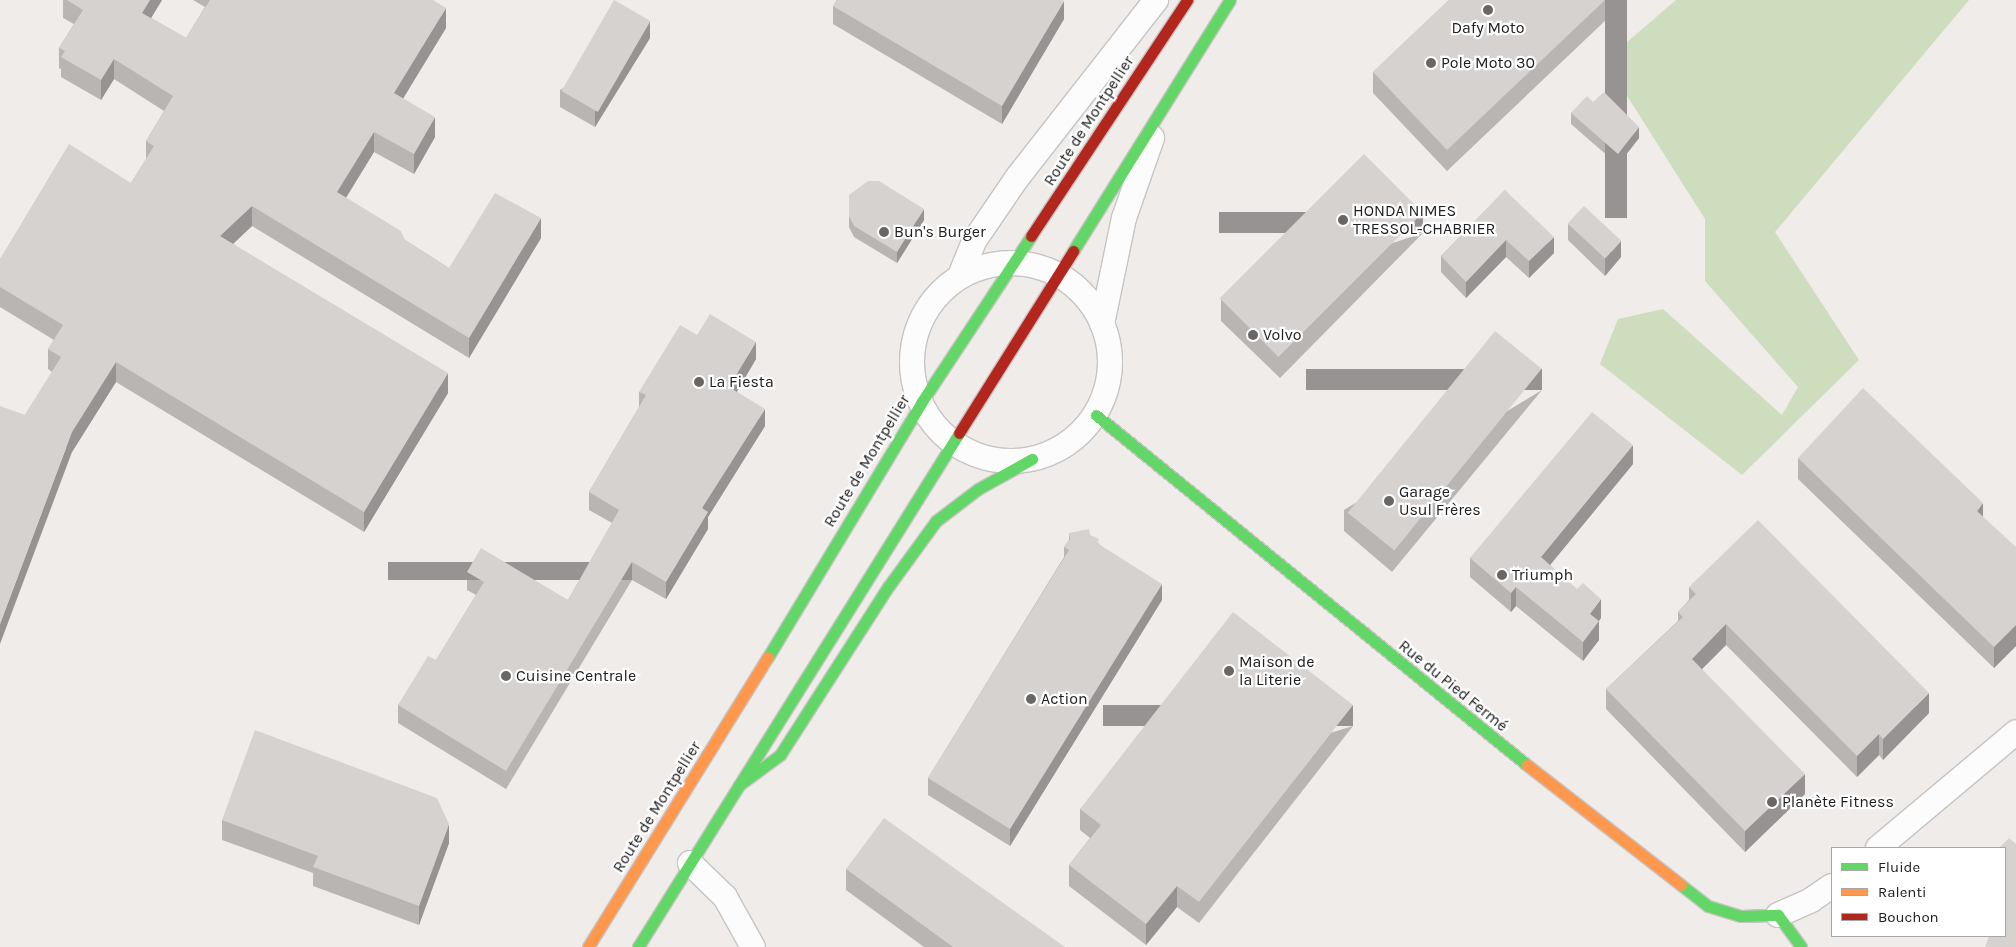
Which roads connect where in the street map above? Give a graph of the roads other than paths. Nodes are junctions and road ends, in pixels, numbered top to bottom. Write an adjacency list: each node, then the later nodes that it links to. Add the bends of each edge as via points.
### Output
1 (1156, 0): 7 (street, via 1017,178 974,241)
2 (1187, 0): 5 (main road, Route de Montpellier)
3 (1230, 0): 4 (main road)
4 (1160, 116): 6 (main road); 8 (street, via 1124,218)
5 (1013, 264): 6 (street, via 1039,266); 7 (street, via 985,266); 9 (main road, Route de Montpellier)
6 (1060, 274): 8 (street, via 1093,304); 11 (main road)
7 (960, 276): 9 (street, via 928,308 918,328 912,358 914,382)
8 (1102, 324): 10 (street, via 1109,340 1110,379)
9 (921, 404): 11 (street, via 935,426); 19 (main road, Route de Montpellier, via 712,750)
10 (1096, 415): 12 (street, via 1068,444); 18 (main road, Rue du Pied Fermé, via 1480,729 1708,906 1741,916)
11 (953, 441): 12 (street, via 991,459); 14 (main road)
12 (1032, 459): 14 (main road, via 978,490 936,521 888,587 780,755)
13 (2016, 732): 15 (street)
14 (739, 785): 16 (main road)
15 (1879, 847)
16 (690, 863): 20 (main road); 21 (street, via 725,897)
17 (1831, 887): 18 (street, via 1811,900)
18 (1778, 914): 22 (main road)
19 (588, 947)
20 (638, 947)
21 (753, 947)
22 (1801, 947)

